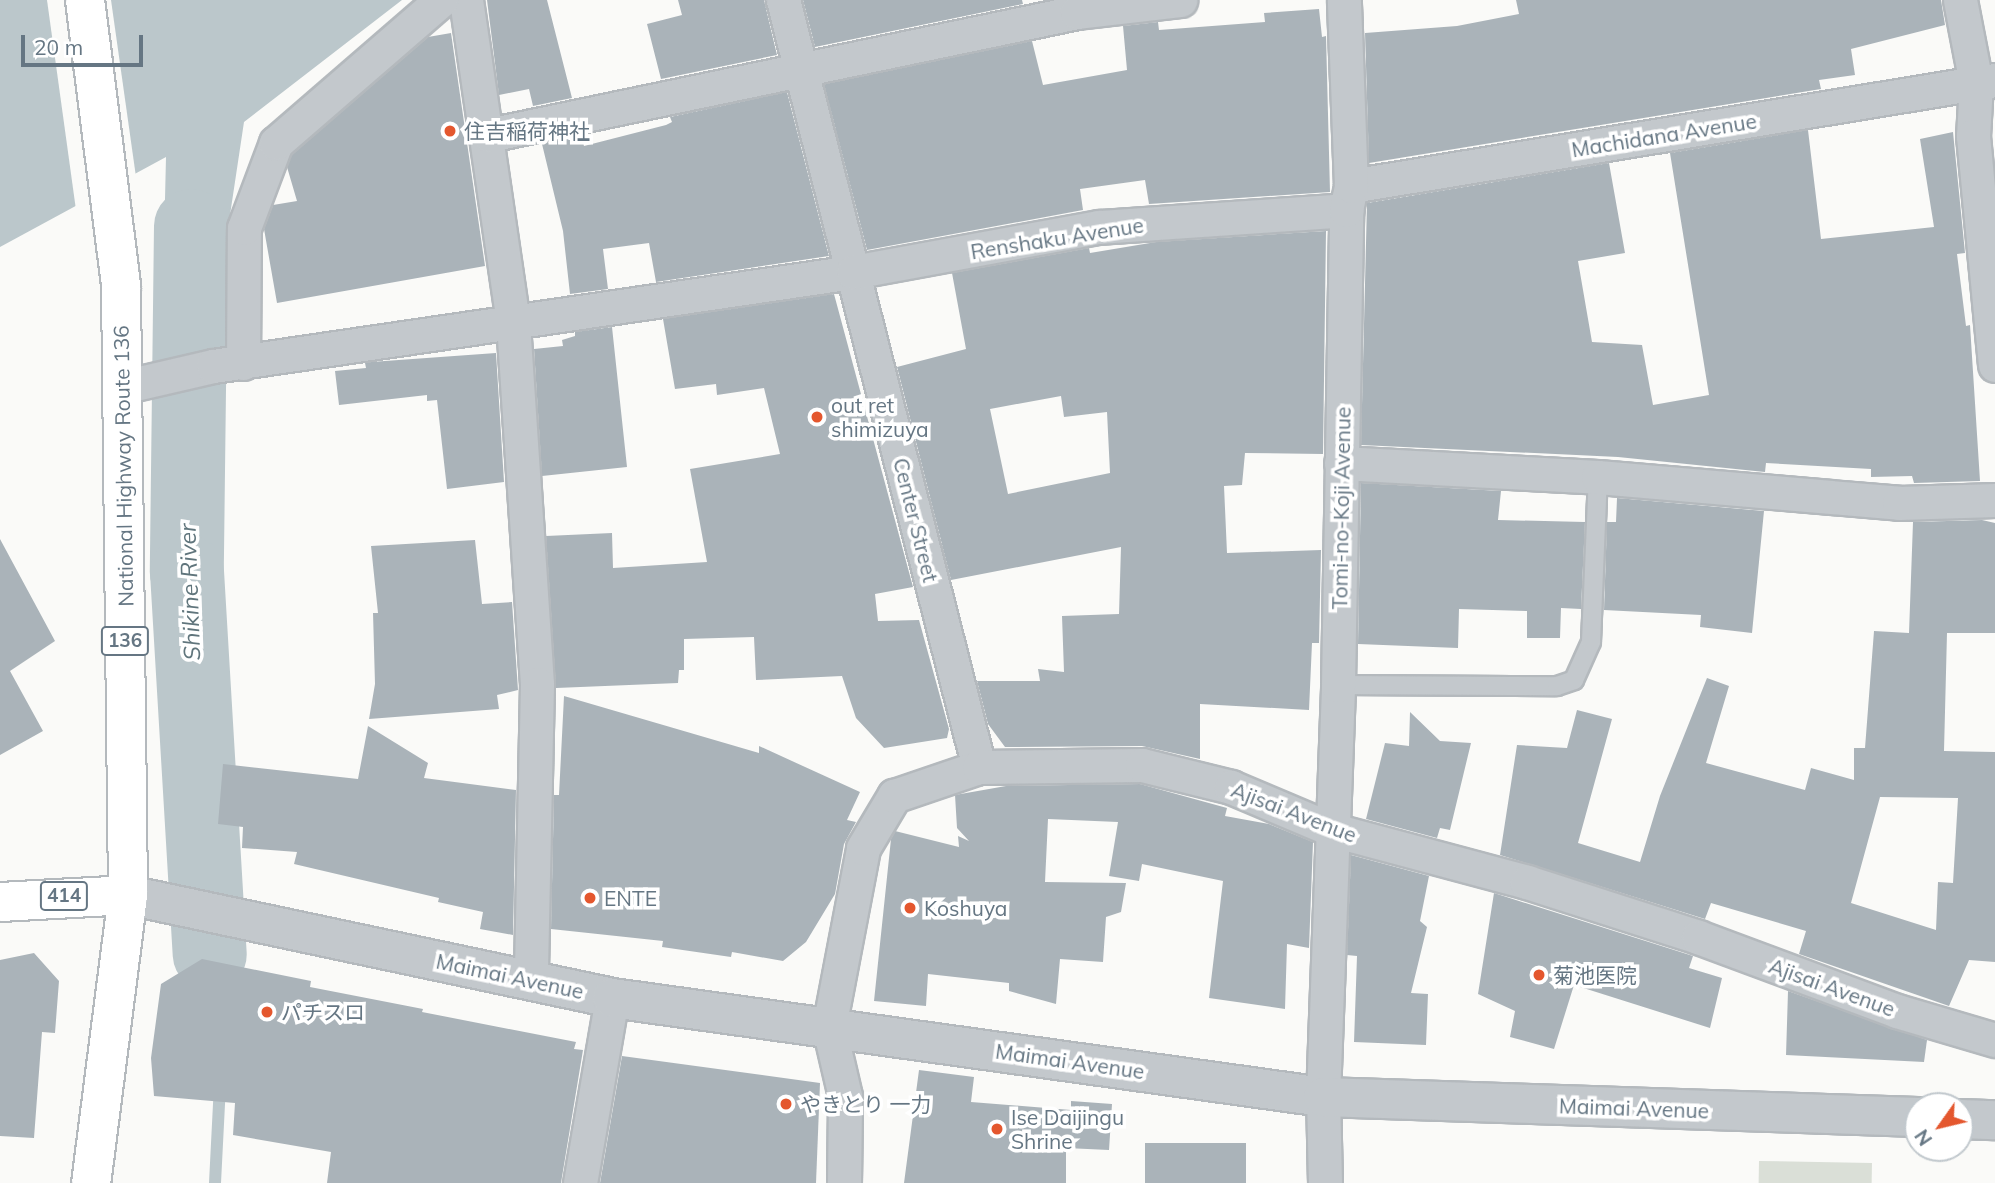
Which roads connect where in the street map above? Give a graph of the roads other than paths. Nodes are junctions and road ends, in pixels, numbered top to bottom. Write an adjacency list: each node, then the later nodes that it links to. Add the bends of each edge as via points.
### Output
1 (85, 0): 16 (highway, National Highway Route 136 / 136)
2 (441, 0): 14 (street, via 276,143 244,228)
3 (466, 0): 10 (street)
4 (783, 0): 8 (street, Center Street)
5 (1180, 0): 8 (street, via 1077,12)
6 (1344, 0): 11 (street, Tomi-no-Koji Avenue)
7 (1960, 0): 9 (street)
8 (800, 73): 10 (street); 12 (street, Center Street)
9 (1986, 82): 11 (street, Machidana Avenue); 15 (street, via 1973,136)
10 (489, 135): 13 (street)
11 (1349, 198): 12 (street, Renshaku Avenue, via 1099,227); 17 (street, Tomi-no-Koji Avenue)
12 (853, 272): 13 (street, Renshaku Avenue); 21 (street, Center Street)
13 (513, 323): 14 (street, Renshaku Avenue); 25 (street, via 537,684)
14 (228, 365): 16 (street, Renshaku Avenue)
15 (1995, 365)
16 (139, 382): 23 (highway, National Highway Route 136 / 136)
17 (1341, 463): 18 (street); 20 (street, Tomi-no-Koji Avenue)
18 (1598, 477): 19 (street, via 1899,503); 20 (lane, via 1591,642 1574,680 1558,686)
19 (1995, 500)
20 (1338, 685): 22 (street, Tomi-no-Koji Avenue)
21 (979, 767): 22 (street, Ajisai Avenue, via 1142,765 1231,787); 27 (street, Ajisai Avenue, via 894,796 863,848)
22 (1333, 830): 28 (street, Ajisai Avenue, via 1527,882 1698,937 1909,1015); 29 (street, Tomi-no-Koji Avenue)
23 (128, 895): 24 (highway, 414); 25 (street, Maimai Avenue); 33 (highway, National Highway Route 136 / 136)
24 (0, 902)
25 (531, 981): 26 (street, Maimai Avenue)
26 (612, 998): 27 (street, Maimai Avenue); 34 (street)
27 (830, 1027): 29 (street, Maimai Avenue); 35 (street, via 845,1096)
28 (1995, 1040)
29 (1323, 1097): 30 (street, Maimai Avenue); 36 (street, Tomi-no-Koji Avenue)
30 (1904, 1117)
31 (1974, 1119): 32 (street)
32 (1995, 1120)
33 (91, 1183)
34 (580, 1183)
35 (844, 1183)
36 (1325, 1183)

